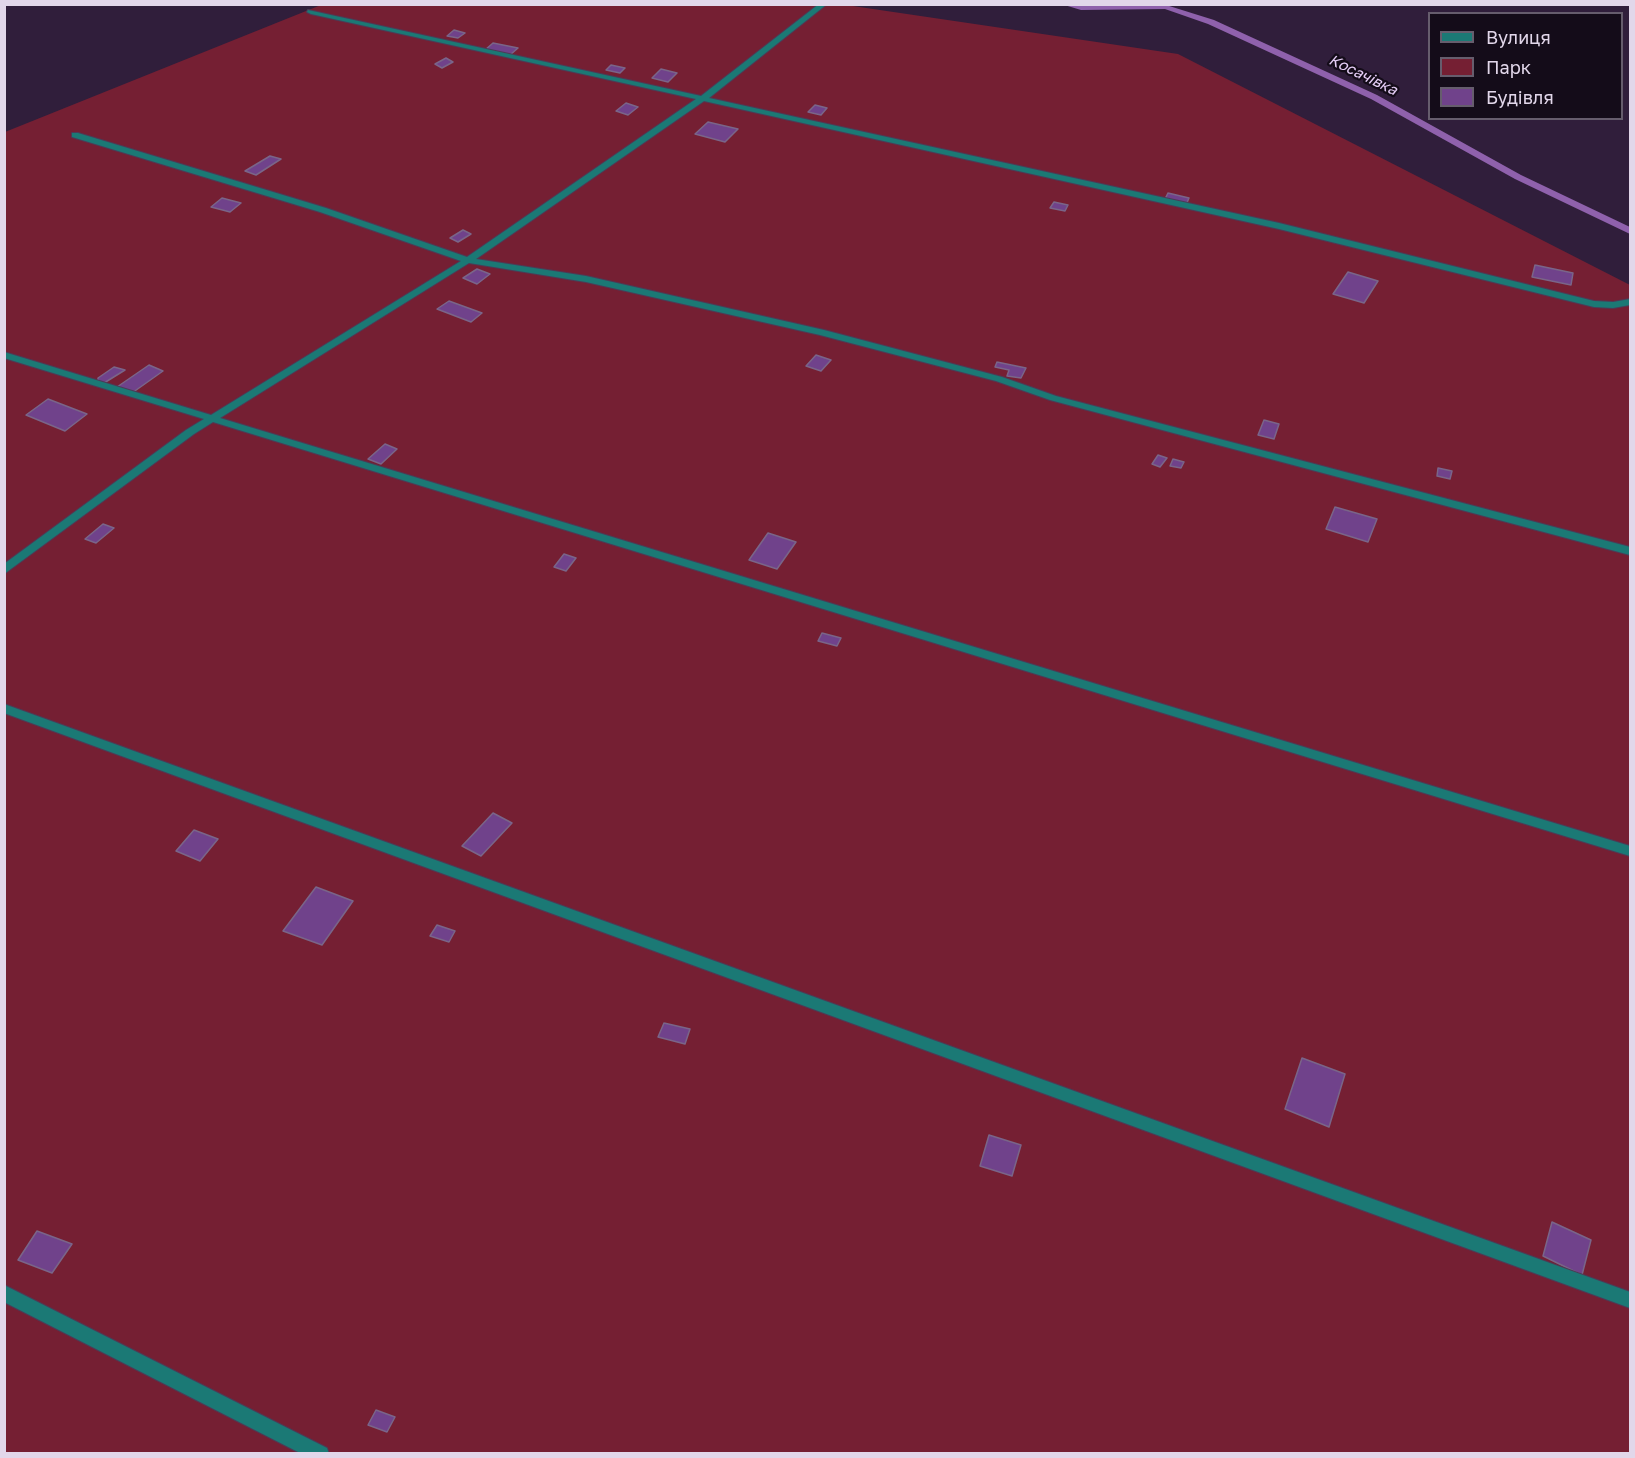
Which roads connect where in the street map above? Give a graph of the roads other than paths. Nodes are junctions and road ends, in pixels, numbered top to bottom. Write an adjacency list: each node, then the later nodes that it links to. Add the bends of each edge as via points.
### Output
1 (824, 4): 3 (street)
2 (311, 12): 3 (street)
3 (702, 99): 5 (street); 6 (street, via 1267,224 1594,304)
4 (75, 135): 5 (street, via 323,210)
5 (468, 260): 8 (street); 9 (street, via 586,279 821,332 999,379 1053,398)
6 (1630, 302)
7 (4, 355): 8 (street)
8 (211, 419): 10 (street); 12 (street)
9 (1630, 551)
10 (4, 570)
11 (4, 708): 14 (street)
12 (1630, 851)
13 (4, 1293): 15 (street)
14 (1630, 1300)
15 (321, 1454)

